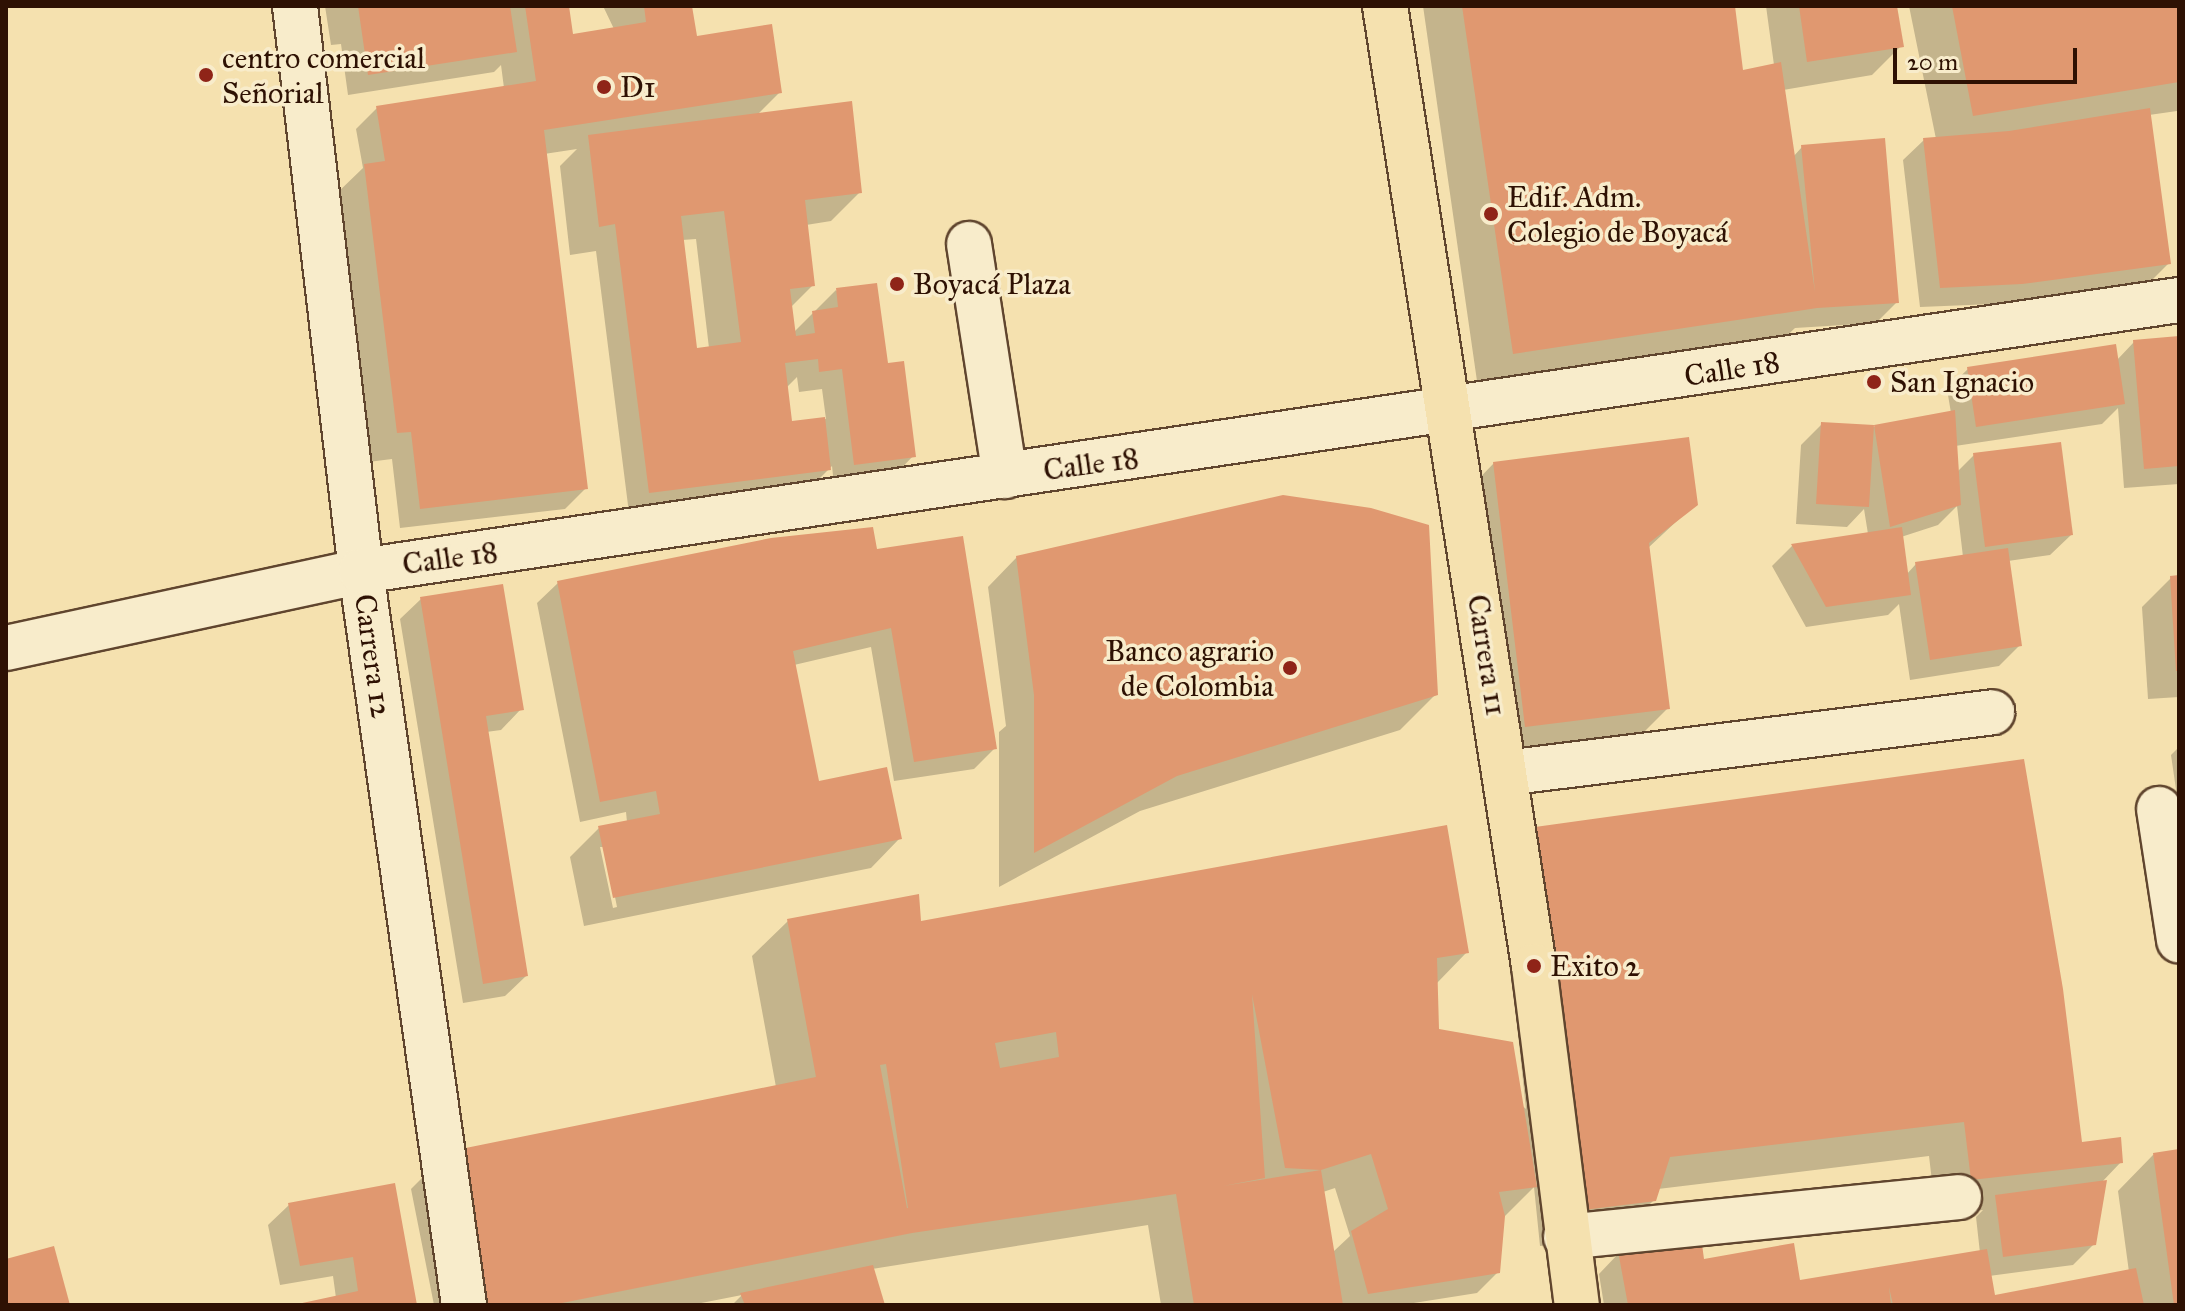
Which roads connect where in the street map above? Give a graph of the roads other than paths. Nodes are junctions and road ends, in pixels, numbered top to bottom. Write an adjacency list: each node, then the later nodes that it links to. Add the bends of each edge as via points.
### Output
1 (295, 6): 7 (street, Carrera 12)
2 (1385, 6): 5 (main road, Carrera 11)
3 (969, 244): 6 (street)
4 (2179, 300): 5 (street, Calle 18)
5 (1450, 412): 6 (street, Calle 18); 10 (main road, Carrera 11)
6 (1005, 476): 7 (street, Calle 18)
7 (361, 571): 8 (street, Calle 18); 15 (street, Carrera 12)
8 (6, 648)
9 (1992, 712): 10 (street)
10 (1505, 773): 14 (main road, Carrera 11)
11 (2159, 809): 12 (street)
12 (2179, 940)
13 (1959, 1197): 14 (street)
14 (1566, 1237): 16 (main road, Carrera 11)
15 (464, 1305)
16 (1577, 1305)

